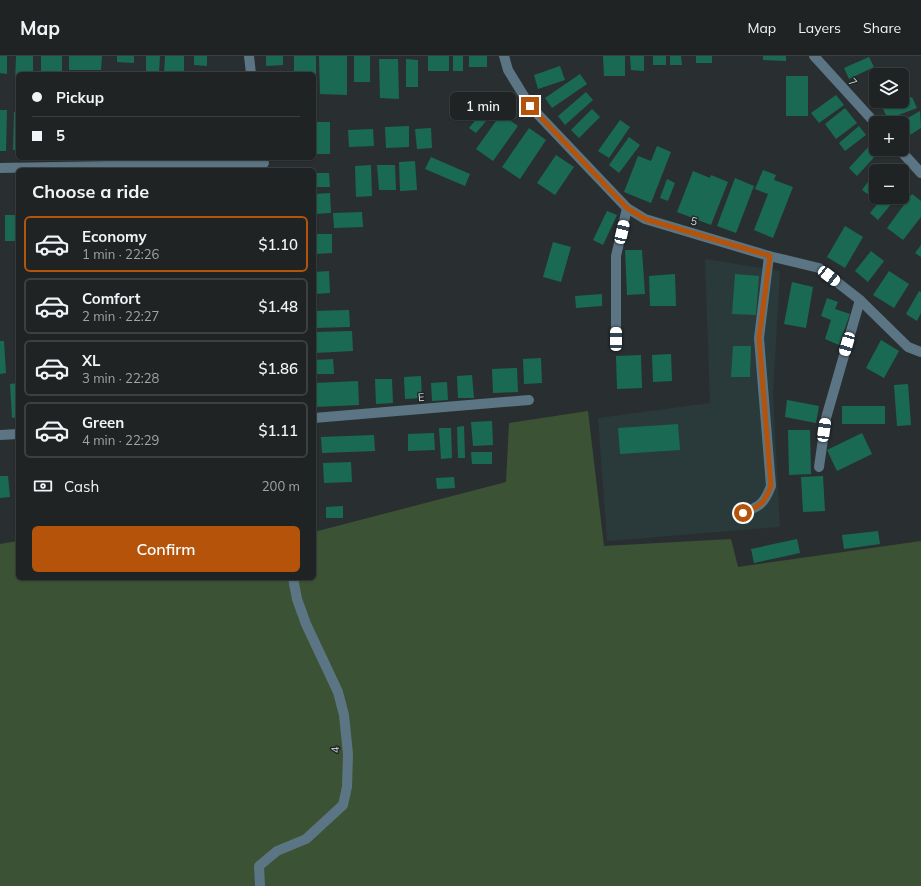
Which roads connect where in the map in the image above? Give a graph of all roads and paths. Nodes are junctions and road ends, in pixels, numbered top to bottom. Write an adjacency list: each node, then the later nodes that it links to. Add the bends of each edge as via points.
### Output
1 (249, 56): 4 (street)
2 (504, 56): 10 (street, 5, via 508,70 530,106)
3 (814, 56): 5 (street, 7)
4 (251, 72)
5 (869, 116)
6 (905, 156): 9 (street)
7 (264, 164): 8 (street)
8 (0, 168)
9 (921, 173)
10 (627, 208): 11 (street, 5, via 645,219); 13 (street, via 616,256)
11 (770, 256): 12 (street, 5, via 818,268); 20 (street, via 759,338 771,486 760,506)
12 (860, 300): 14 (street, 5, via 908,347); 19 (street, via 826,418)
13 (616, 339)
14 (921, 352)
15 (530, 400): 16 (street, E)
16 (316, 418)
17 (0, 434): 18 (street)
18 (16, 434)
19 (819, 467)
20 (743, 513)
21 (293, 580): 22 (street, 4, via 297,600 306,624 338,692 344,715 348,754 347,786 343,805 306,840 277,851 259,866)
22 (260, 886)

